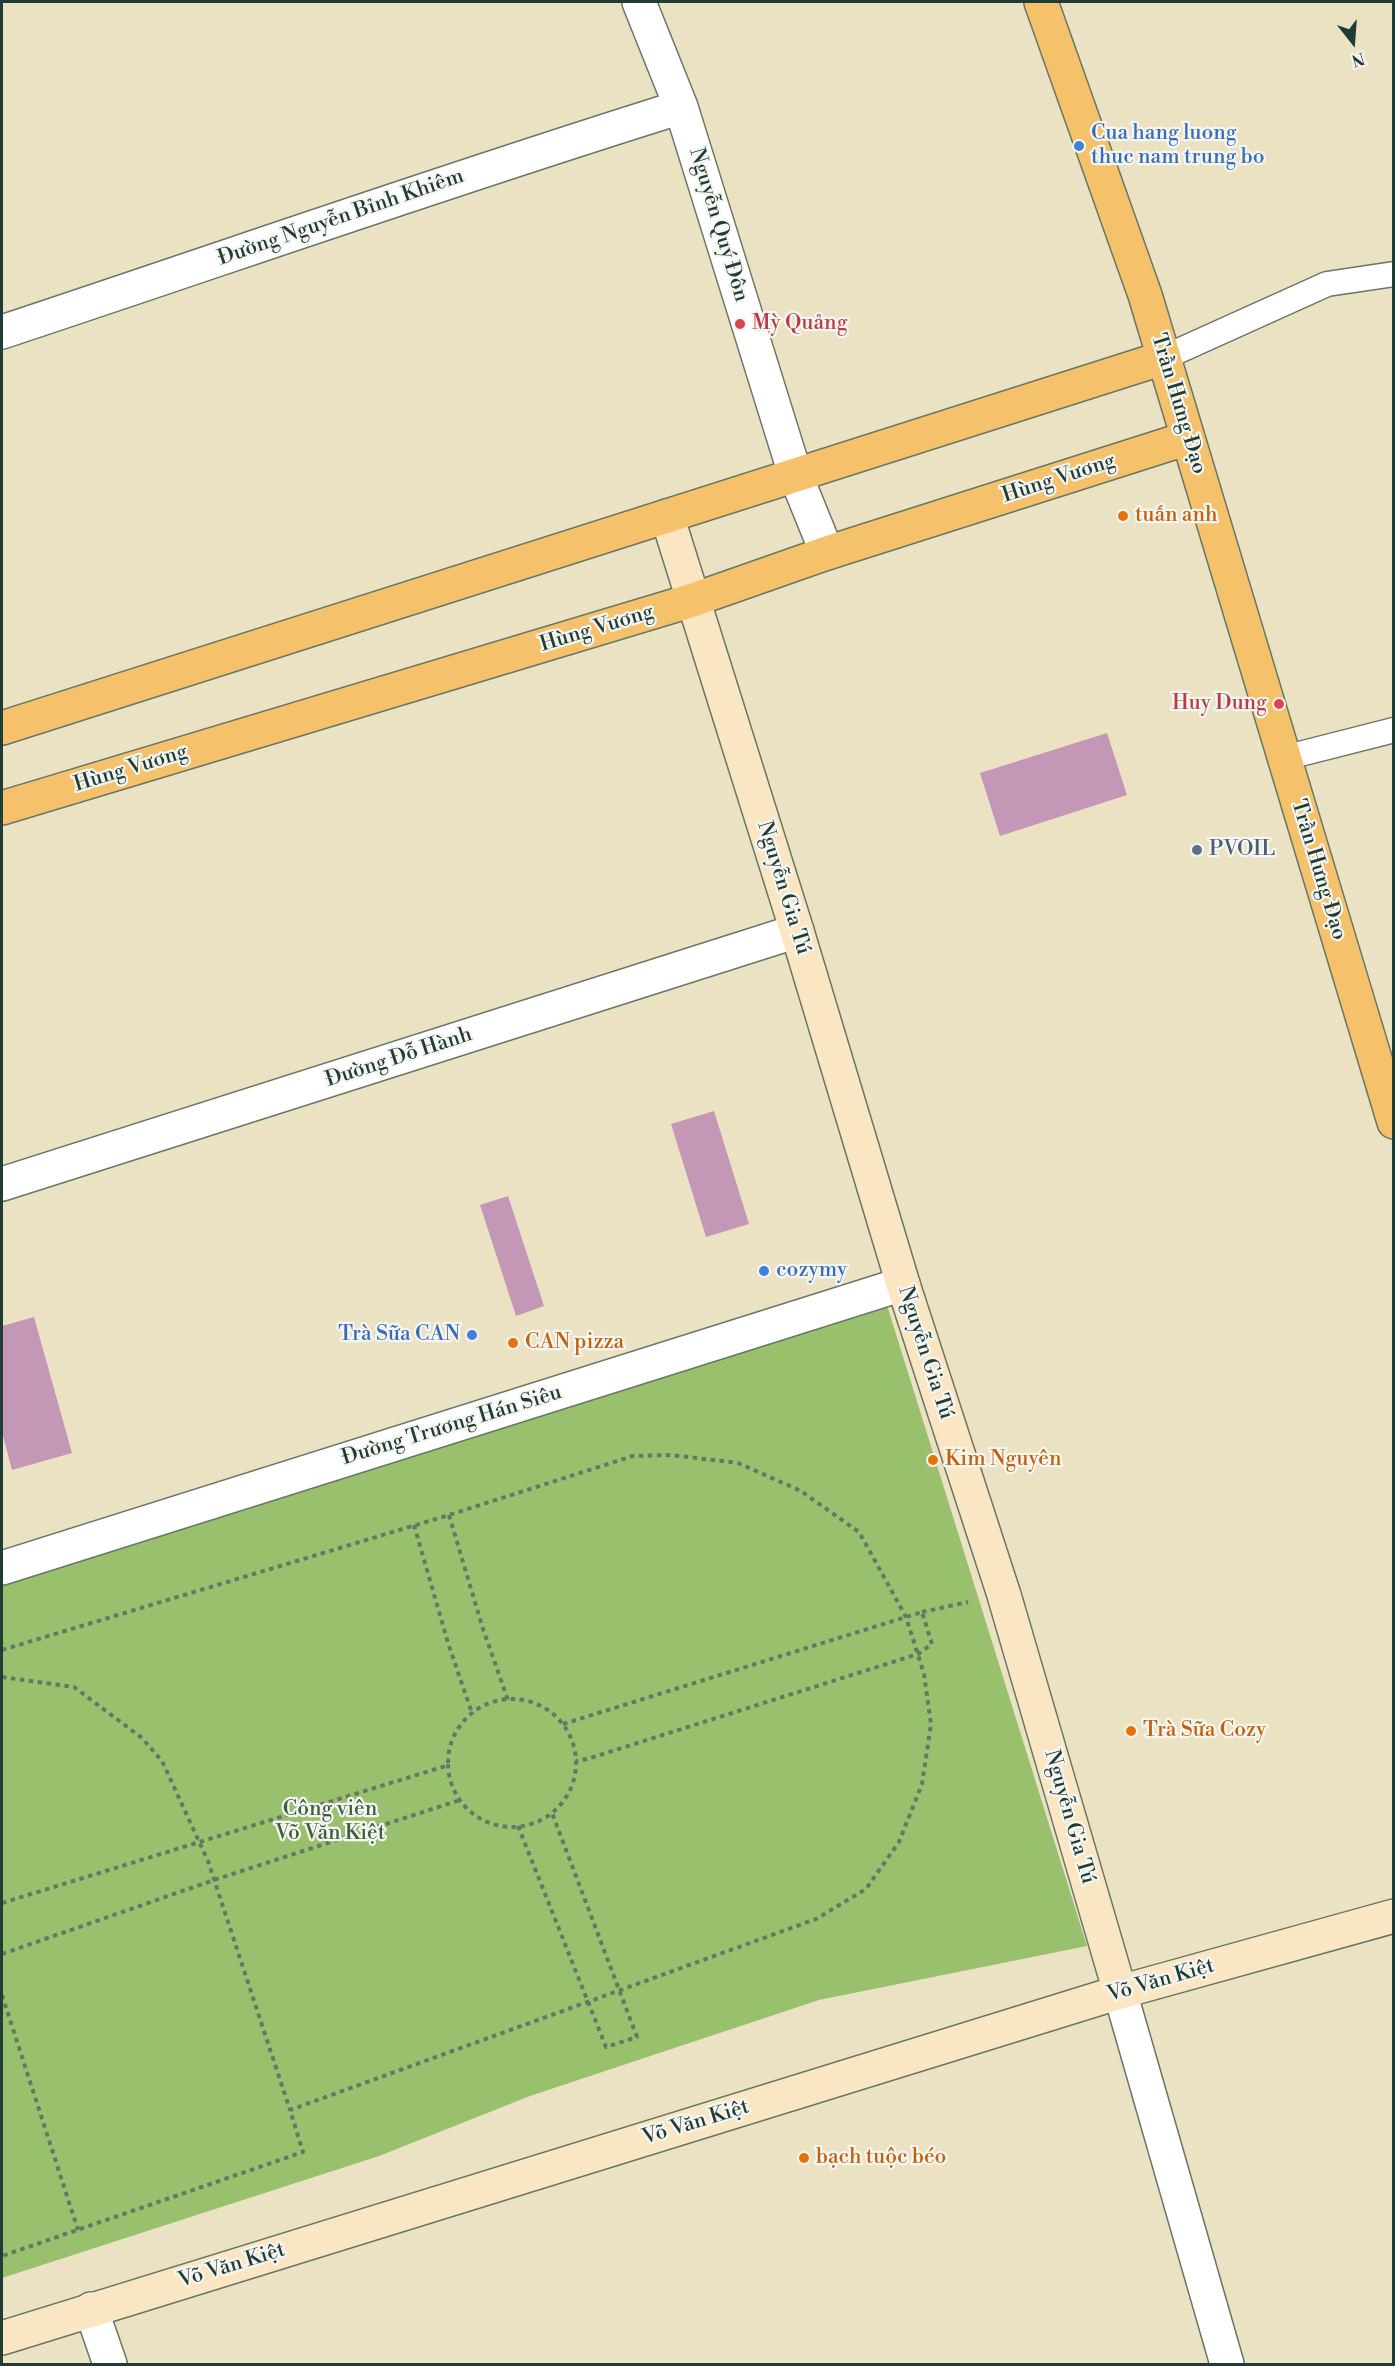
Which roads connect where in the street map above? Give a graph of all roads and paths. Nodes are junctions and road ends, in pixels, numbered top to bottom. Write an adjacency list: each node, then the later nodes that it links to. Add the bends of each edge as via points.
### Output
1 (639, 2): 3 (street, Nguyễn Quý Đôn)
2 (1041, 2): 6 (main road, Trần Hưng Đạo, via 1145,296)
3 (681, 107): 5 (street, Đường Nguyễn Bỉnh Khiêm, via 505,162); 8 (street, Nguyễn Quý Đôn)
4 (1394, 274): 6 (lane, via 1327,284)
5 (2, 332)
6 (1163, 358): 7 (main road, Trần Hưng Đạo); 8 (main road)
7 (1188, 438): 10 (main road, Hùng Vương); 14 (main road, Trần Hưng Đạo)
8 (795, 474): 9 (main road); 10 (street, Nguyễn Quý Đôn)
9 (667, 516): 11 (street, Nguyễn Gia Tú); 12 (main road)
10 (827, 553): 11 (main road, Hùng Vương)
11 (693, 600): 15 (main road, Hùng Vương); 16 (street, Nguyễn Gia Tú)
12 (2, 728)
13 (1394, 730): 14 (lane)
14 (1284, 758): 17 (main road, Trần Hưng Đạo)
15 (2, 808)
16 (796, 931): 18 (street, Đường Đỗ Hành); 19 (street, Nguyễn Gia Tú)
17 (1394, 1122)
18 (2, 1184)
19 (903, 1284): 22 (street, Đường Trương Hán Siêu); 23 (street, Nguyễn Gia Tú)
20 (449, 1515): 21 (path); 25 (path, via 633,1456 671,1455 738,1463 801,1491 859,1532); 29 (path)
21 (414, 1525): 26 (path); 30 (path)
22 (2, 1568)
23 (1004, 1595): 24 (path); 43 (street, Nguyễn Gia Tú)
24 (922, 1612): 25 (path); 27 (path, via 932,1644)
25 (906, 1617): 27 (path); 31 (path)
26 (2, 1650)
27 (918, 1654): 32 (path); 42 (path, via 932,1724 922,1784 899,1842 866,1889 816,1919)
28 (2, 1677): 37 (path, via 74,1688 142,1738 162,1761)
29 (508, 1700): 30 (path, via 489,1702); 31 (path, via 522,1698 553,1712)
30 (472, 1713): 33 (path, via 461,1722 447,1753)
31 (562, 1724): 32 (path, via 574,1739)
32 (576, 1761): 35 (path, via 577,1773 564,1804)
33 (449, 1765): 34 (path, via 451,1787); 37 (path)
34 (460, 1800): 36 (path, via 471,1814 502,1828); 38 (path)
35 (552, 1813): 36 (path, via 536,1824); 42 (path)
36 (518, 1826): 45 (path)
37 (200, 1844): 38 (path); 39 (path)
38 (214, 1880): 41 (path); 46 (path)
39 (2, 1904)
40 (1394, 1916): 43 (street, Võ Văn Kiệt)
41 (2, 1954)
42 (620, 1990): 45 (path); 45 (path, via 638,2037 606,2047)
43 (1120, 1992): 49 (street, Võ Văn Kiệt); 52 (street, Nguyễn Gia Tú)
44 (2, 1995): 47 (path)
45 (587, 2001): 46 (path)
46 (290, 2110): 47 (path, via 303,2152)
47 (78, 2229): 48 (path)
48 (2, 2256)
49 (91, 2309): 50 (street, Võ Văn Kiệt); 51 (street)
50 (2, 2338)
51 (110, 2364)
52 (1227, 2364)

